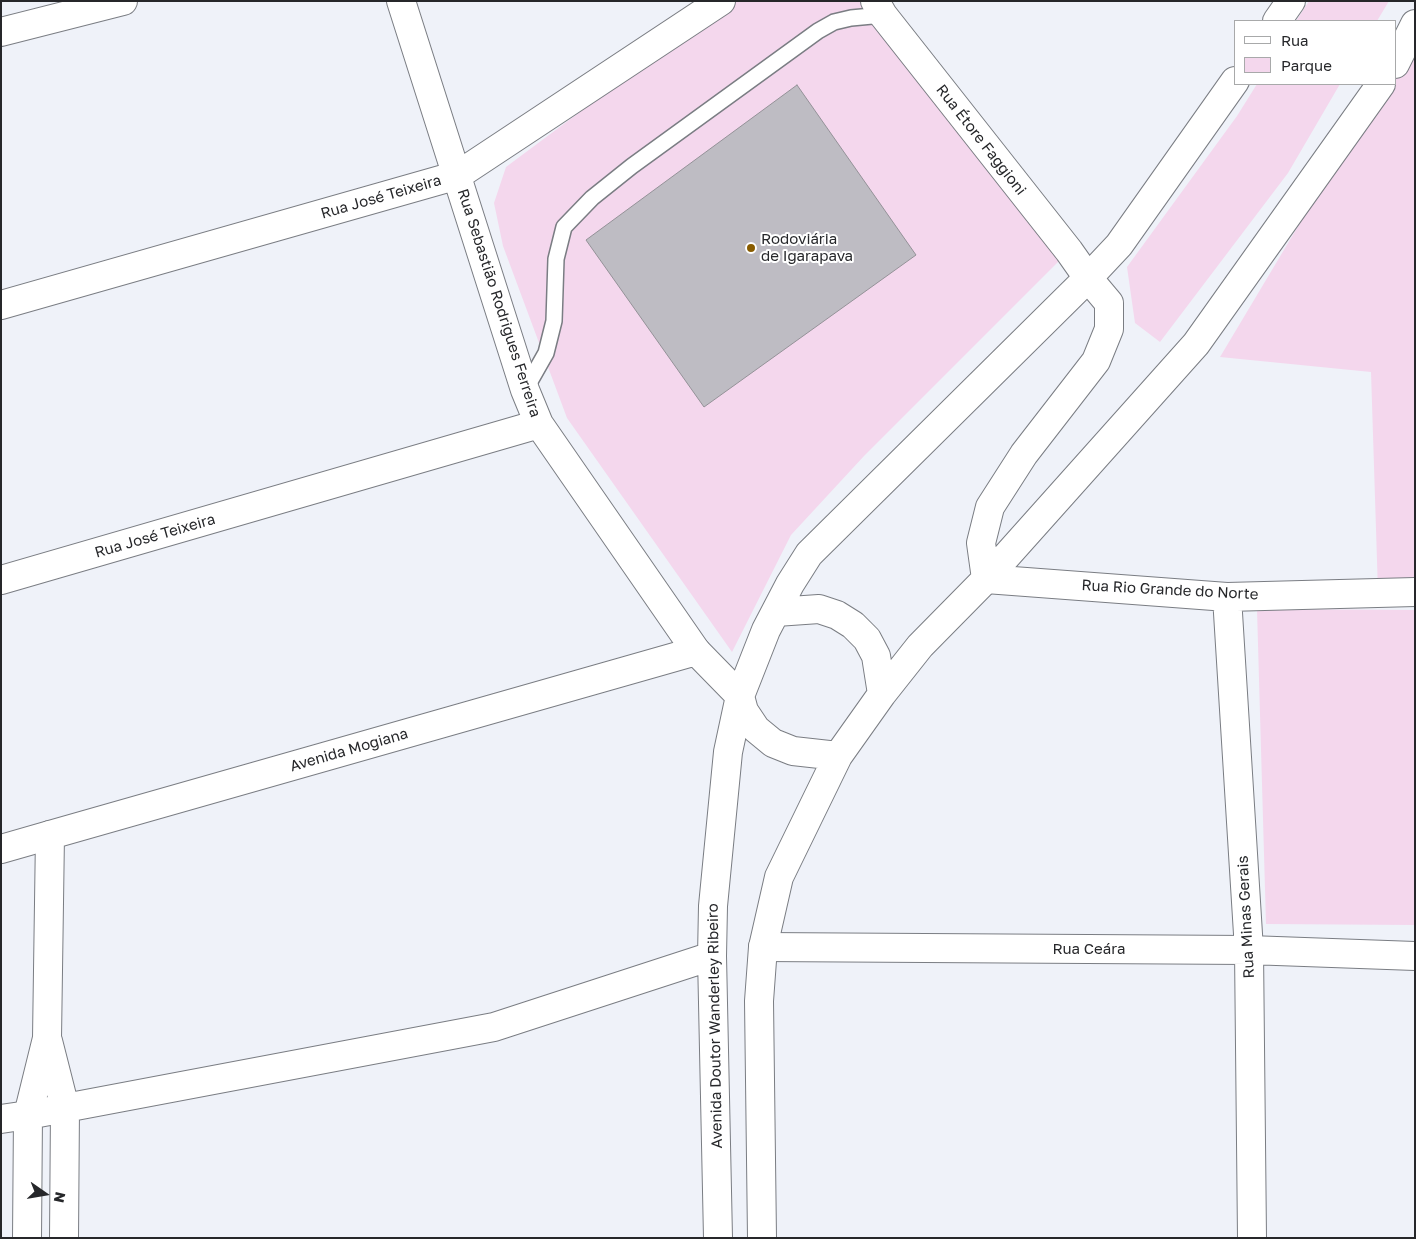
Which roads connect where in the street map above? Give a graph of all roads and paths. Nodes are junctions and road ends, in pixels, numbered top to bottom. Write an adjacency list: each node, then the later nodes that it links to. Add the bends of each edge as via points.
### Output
1 (123, 1): 8 (main road)
2 (401, 1): 12 (main road, Rua Sebastião Rodrigues Ferreira)
3 (722, 1): 12 (main road, Rua José Teixeira)
4 (1291, 1): 6 (main road)
5 (879, 8): 13 (main road, Rua Étore Faggioni); 15 (lane, via 834,22 818,31 632,166 564,226 556,259 554,321 546,353)
6 (1278, 20)
7 (1415, 24): 9 (main road)
8 (1, 32)
9 (1396, 62)
10 (1234, 82): 13 (main road, via 1119,245)
11 (1380, 85): 17 (main road, via 1196,344)
12 (458, 175): 14 (main road, Rua José Teixeira); 15 (main road, Rua Sebastião Rodrigues Ferreira)
13 (1088, 278): 17 (main road, Rua Étore Faggioni, via 1109,304 1109,329 1096,361 1024,454 990,506 981,543); 21 (main road, via 809,554)
14 (1, 305)
15 (525, 390): 16 (main road, Rua Sebastião Rodrigues Ferreira)
16 (539, 424): 18 (main road, Rua José Teixeira); 22 (main road, Rua Sebastião Rodrigues Ferreira)
17 (986, 579): 20 (main road, Rua Rio Grande do Norte); 23 (main road, via 920,646)
18 (1, 580)
19 (1415, 592): 20 (main road, Rua Rio Grande do Norte)
20 (1227, 597): 29 (main road, Rua Minas Gerais)
21 (776, 612): 23 (main road, via 819,610 837,615 853,625 867,639 876,656); 24 (main road)
22 (696, 651): 24 (main road, Rua Sebastião Rodrigues Ferreira); 26 (main road, Avenida Mogiana)
23 (882, 694): 25 (main road)
24 (740, 696): 25 (main road, via 744,711 756,729 773,743 793,750); 30 (main road, Avenida Doutor Wanderley Ribeiro, via 728,752 713,906)
25 (838, 756): 28 (main road, via 779,877)
26 (50, 834): 27 (main road, Avenida Mogiana); 32 (main road)
27 (1, 850)
28 (763, 947): 29 (main road, Rua Ceára); 39 (main road, via 759,1001)
29 (1249, 950): 31 (main road, Rua Ceára); 40 (main road, Rua Minas Gerais)
30 (712, 956): 33 (main road, via 494,1027); 38 (main road, Avenida Doutor Wanderley Ribeiro)
31 (1415, 956)
32 (47, 1038): 33 (main road); 34 (main road)
33 (65, 1108): 34 (main road); 37 (main road)
34 (28, 1115): 35 (main road); 36 (main road)
35 (1, 1119)
36 (27, 1238)
37 (64, 1238)
38 (718, 1238)
39 (762, 1238)
40 (1252, 1238)

